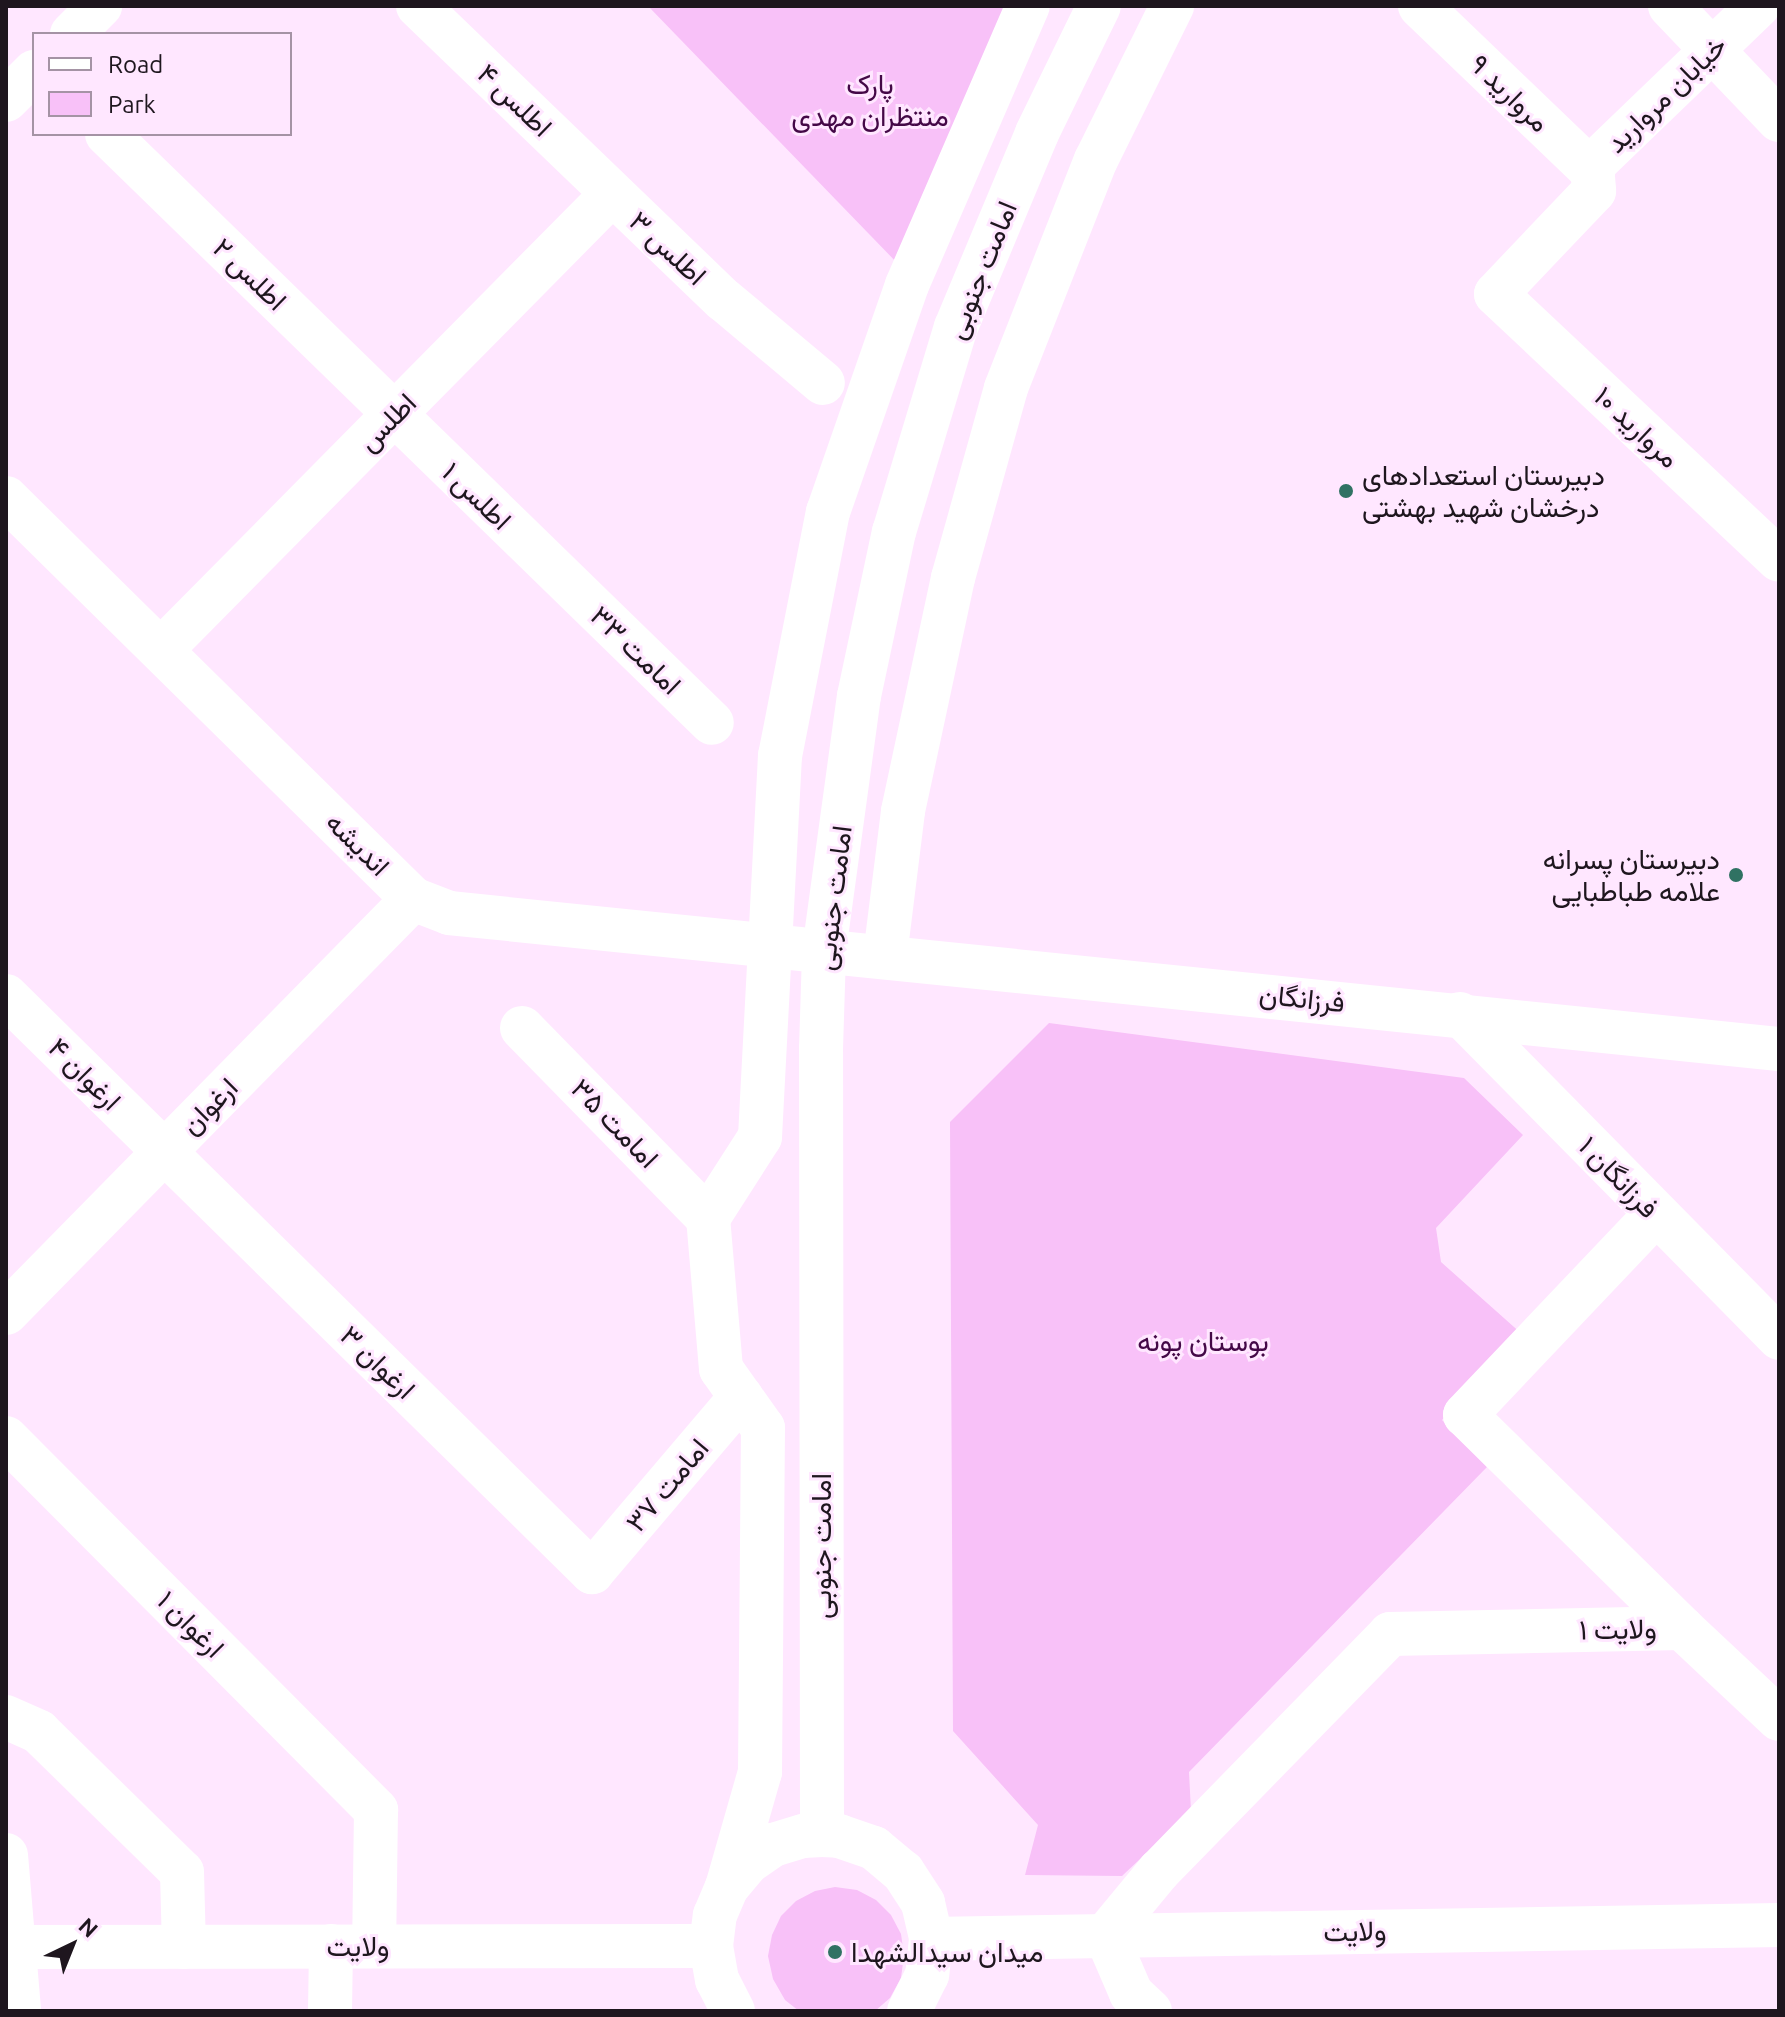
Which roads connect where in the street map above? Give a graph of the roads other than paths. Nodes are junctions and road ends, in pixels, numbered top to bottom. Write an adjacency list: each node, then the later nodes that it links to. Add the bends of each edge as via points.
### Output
1 (100, 6): 9 (street)
2 (418, 6): 16 (street, اطلس ۴)
3 (1028, 6): 26 (street, via 907,285 828,512 780,756)
4 (1099, 6): 27 (street, امامت جنوبی, via 1037,133 956,327 894,532 859,696)
5 (1172, 6): 28 (street, via 1096,160 1006,388 953,578 907,795)
6 (1670, 6): 10 (street)
7 (1758, 6): 10 (street, خیابان مروارید)
8 (1424, 10): 15 (street, مروارید ۹)
9 (74, 32)
10 (1713, 50): 13 (street); 15 (street, خیابان مروارید, via 1592,166)
11 (32, 74): 12 (street)
12 (6, 100)
13 (1779, 120)
14 (109, 136): 19 (street, اطلس ۲)
15 (1593, 172): 17 (street, خیابان مروارید, via 1594,191)
16 (611, 195): 18 (street, اطلس ۳); 19 (street, اطلس)
17 (1496, 294): 21 (street, مروارید ۱۰)
18 (823, 383)
19 (394, 415): 22 (street, اطلس ۱); 23 (street, اطلس)
20 (6, 498): 23 (street, اندیشه)
21 (1779, 560)
22 (560, 577): 24 (street, امامت ۳۳)
23 (162, 649): 25 (street, اندیشه)
24 (712, 723)
25 (413, 899): 26 (street, اندیشه, via 449,913); 33 (street, ارغوان)
26 (767, 945): 27 (street, اندیشه); 35 (street, via 760,1137)
27 (824, 951): 28 (street, فرزانگان); 44 (street, امامت جنوبی, via 819,1293)
28 (885, 956): 30 (street, فرزانگان)
29 (6, 996): 33 (street, ارغوان ۴)
30 (1460, 1014): 32 (street, فرزانگان); 34 (street, فرزانگان ۱)
31 (522, 1028): 35 (street, امامت ۳۵)
32 (1779, 1049)
33 (163, 1153): 36 (street, ارغوان); 40 (street, ارغوان ۳)
34 (1655, 1215): 37 (street, فرزانگان ۱); 41 (street, ولایت ۱, via 1465,1415)
35 (708, 1218): 38 (street, via 721,1369)
36 (6, 1313)
37 (1779, 1338)
38 (741, 1397): 40 (street, امامت ۳۷); 46 (street, via 763,1428 760,1772)
39 (6, 1438): 51 (street, ارغوان ۱, via 376,1810)
40 (592, 1572)
41 (1682, 1628): 43 (street); 48 (street, ولایت ۱, via 1390,1634 1159,1871)
42 (6, 1717): 54 (street, via 39,1732 182,1872)
43 (1779, 1719)
44 (822, 1835): 46 (street, via 773,1845 747,1863); 49 (street, via 874,1848 903,1872 923,1903)
45 (6, 1855): 53 (street)
46 (727, 1887): 52 (street, via 715,1915)
47 (1779, 1925): 48 (street, ولایت)
48 (1106, 1935): 49 (street, ولایت); 59 (street, via 1131,1993)
49 (931, 1939): 58 (street, via 927,1975)
50 (331, 1946): 51 (street, ولایت); 54 (street, ولایت); 56 (street)
51 (374, 1946): 52 (street, ولایت)
52 (711, 1946): 57 (street, via 717,1980)
53 (11, 1947): 54 (street, ولایت); 55 (street)
54 (184, 1947)
55 (19, 2011)
56 (330, 2011)
57 (733, 2011)
58 (909, 2011)
59 (1150, 2011)

